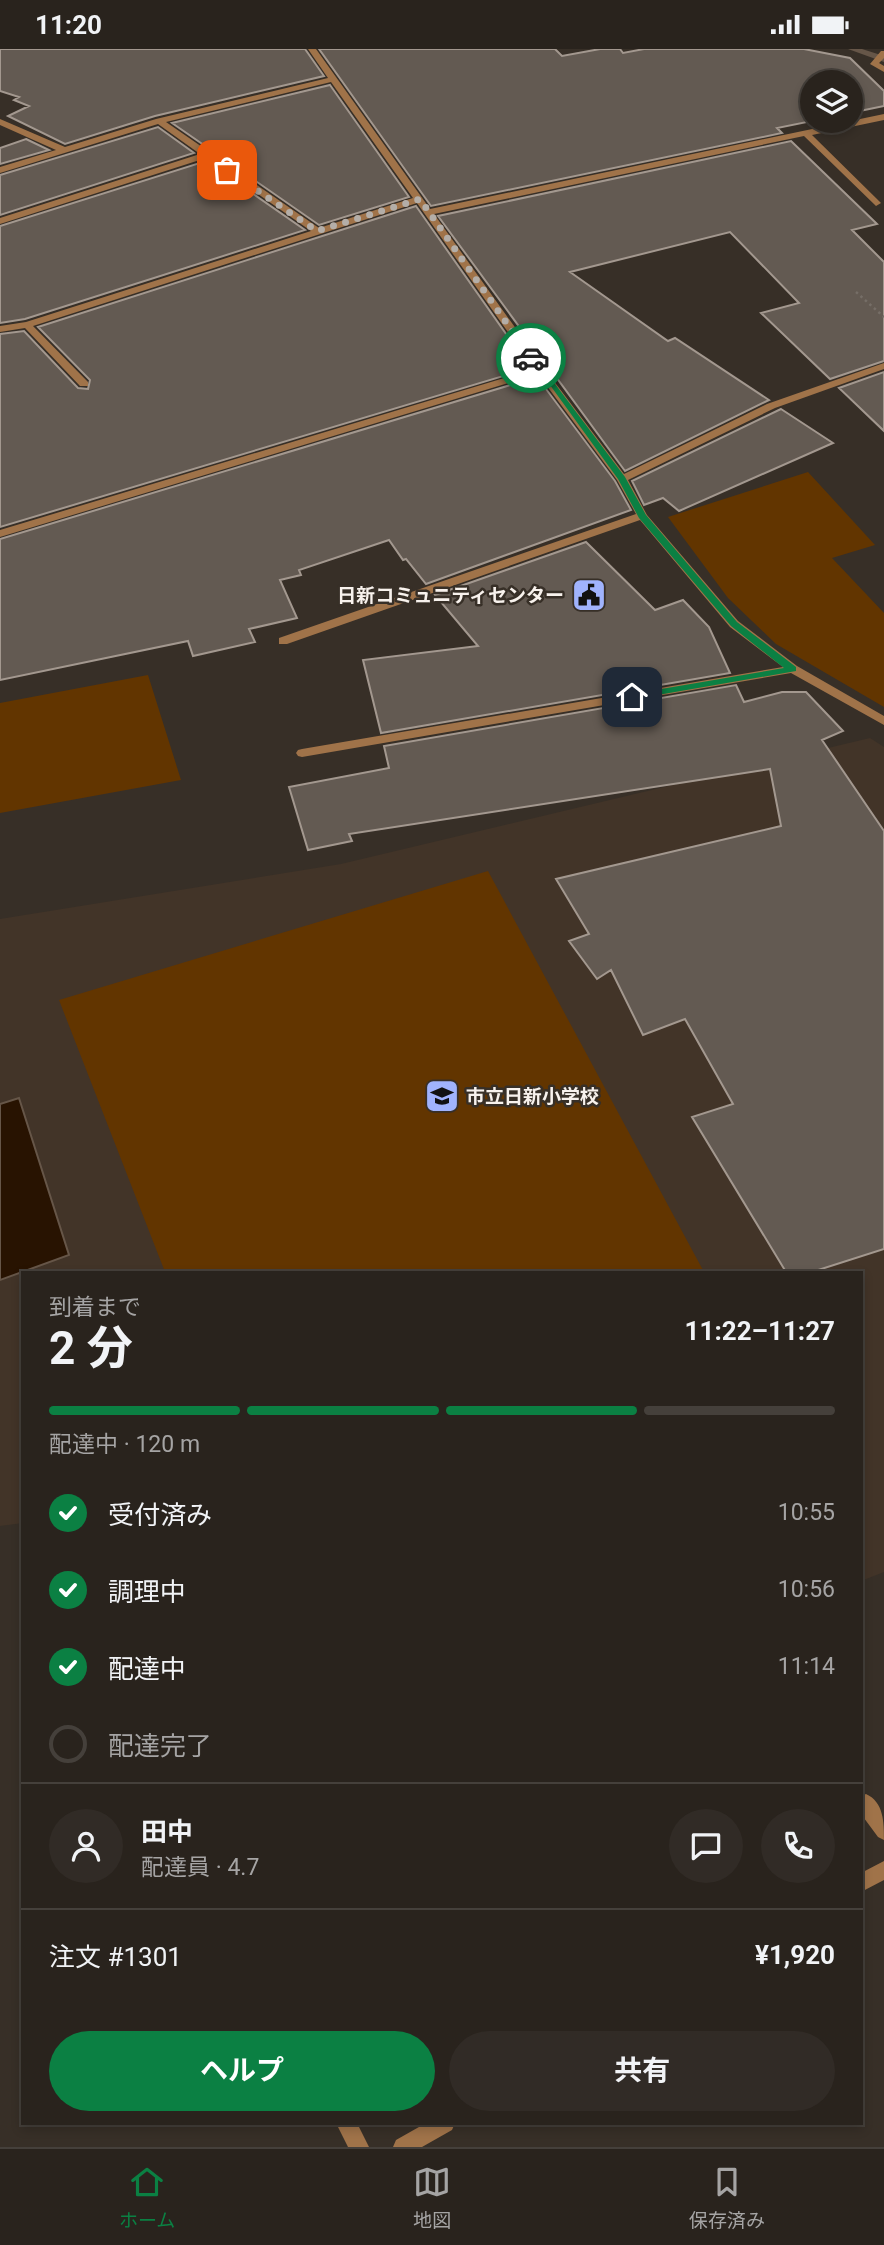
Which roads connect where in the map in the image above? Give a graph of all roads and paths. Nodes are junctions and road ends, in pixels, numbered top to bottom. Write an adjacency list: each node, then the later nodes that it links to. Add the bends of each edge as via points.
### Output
1 (312, 49): 4 (street)
2 (883, 53): 3 (street, via 874,64)
3 (884, 70)
4 (333, 79): 6 (street); 13 (street)
5 (884, 117): 7 (street)
6 (159, 121): 10 (street); 11 (street)
7 (863, 121)
8 (0, 122): 10 (street)
9 (806, 133): 14 (street); 15 (street)
10 (64, 150): 12 (street)
11 (205, 155): 16 (street); 17 (street)
12 (0, 170)
13 (420, 199): 15 (street); 17 (street)
14 (876, 202)
15 (429, 212): 23 (street)
16 (0, 221)
17 (317, 231): 20 (street)
18 (856, 292): 19 (path)
19 (884, 317)
20 (27, 325): 21 (street); 24 (street)
21 (0, 329)
22 (884, 366): 25 (street, via 771,406)
23 (540, 370): 25 (street); 27 (street)
24 (84, 384)
25 (622, 479): 26 (street)
26 (642, 516): 28 (street); 29 (street, via 734,624)
27 (0, 534)
28 (283, 641)
29 (793, 669): 30 (street); 31 (street)
30 (884, 721)
31 (302, 753)
32 (863, 1805): 33 (street)
33 (884, 1831)
34 (884, 1870): 35 (street)
35 (863, 1882)
36 (347, 2125): 38 (street)
37 (441, 2125): 39 (street)
38 (359, 2147)
39 (402, 2147)

